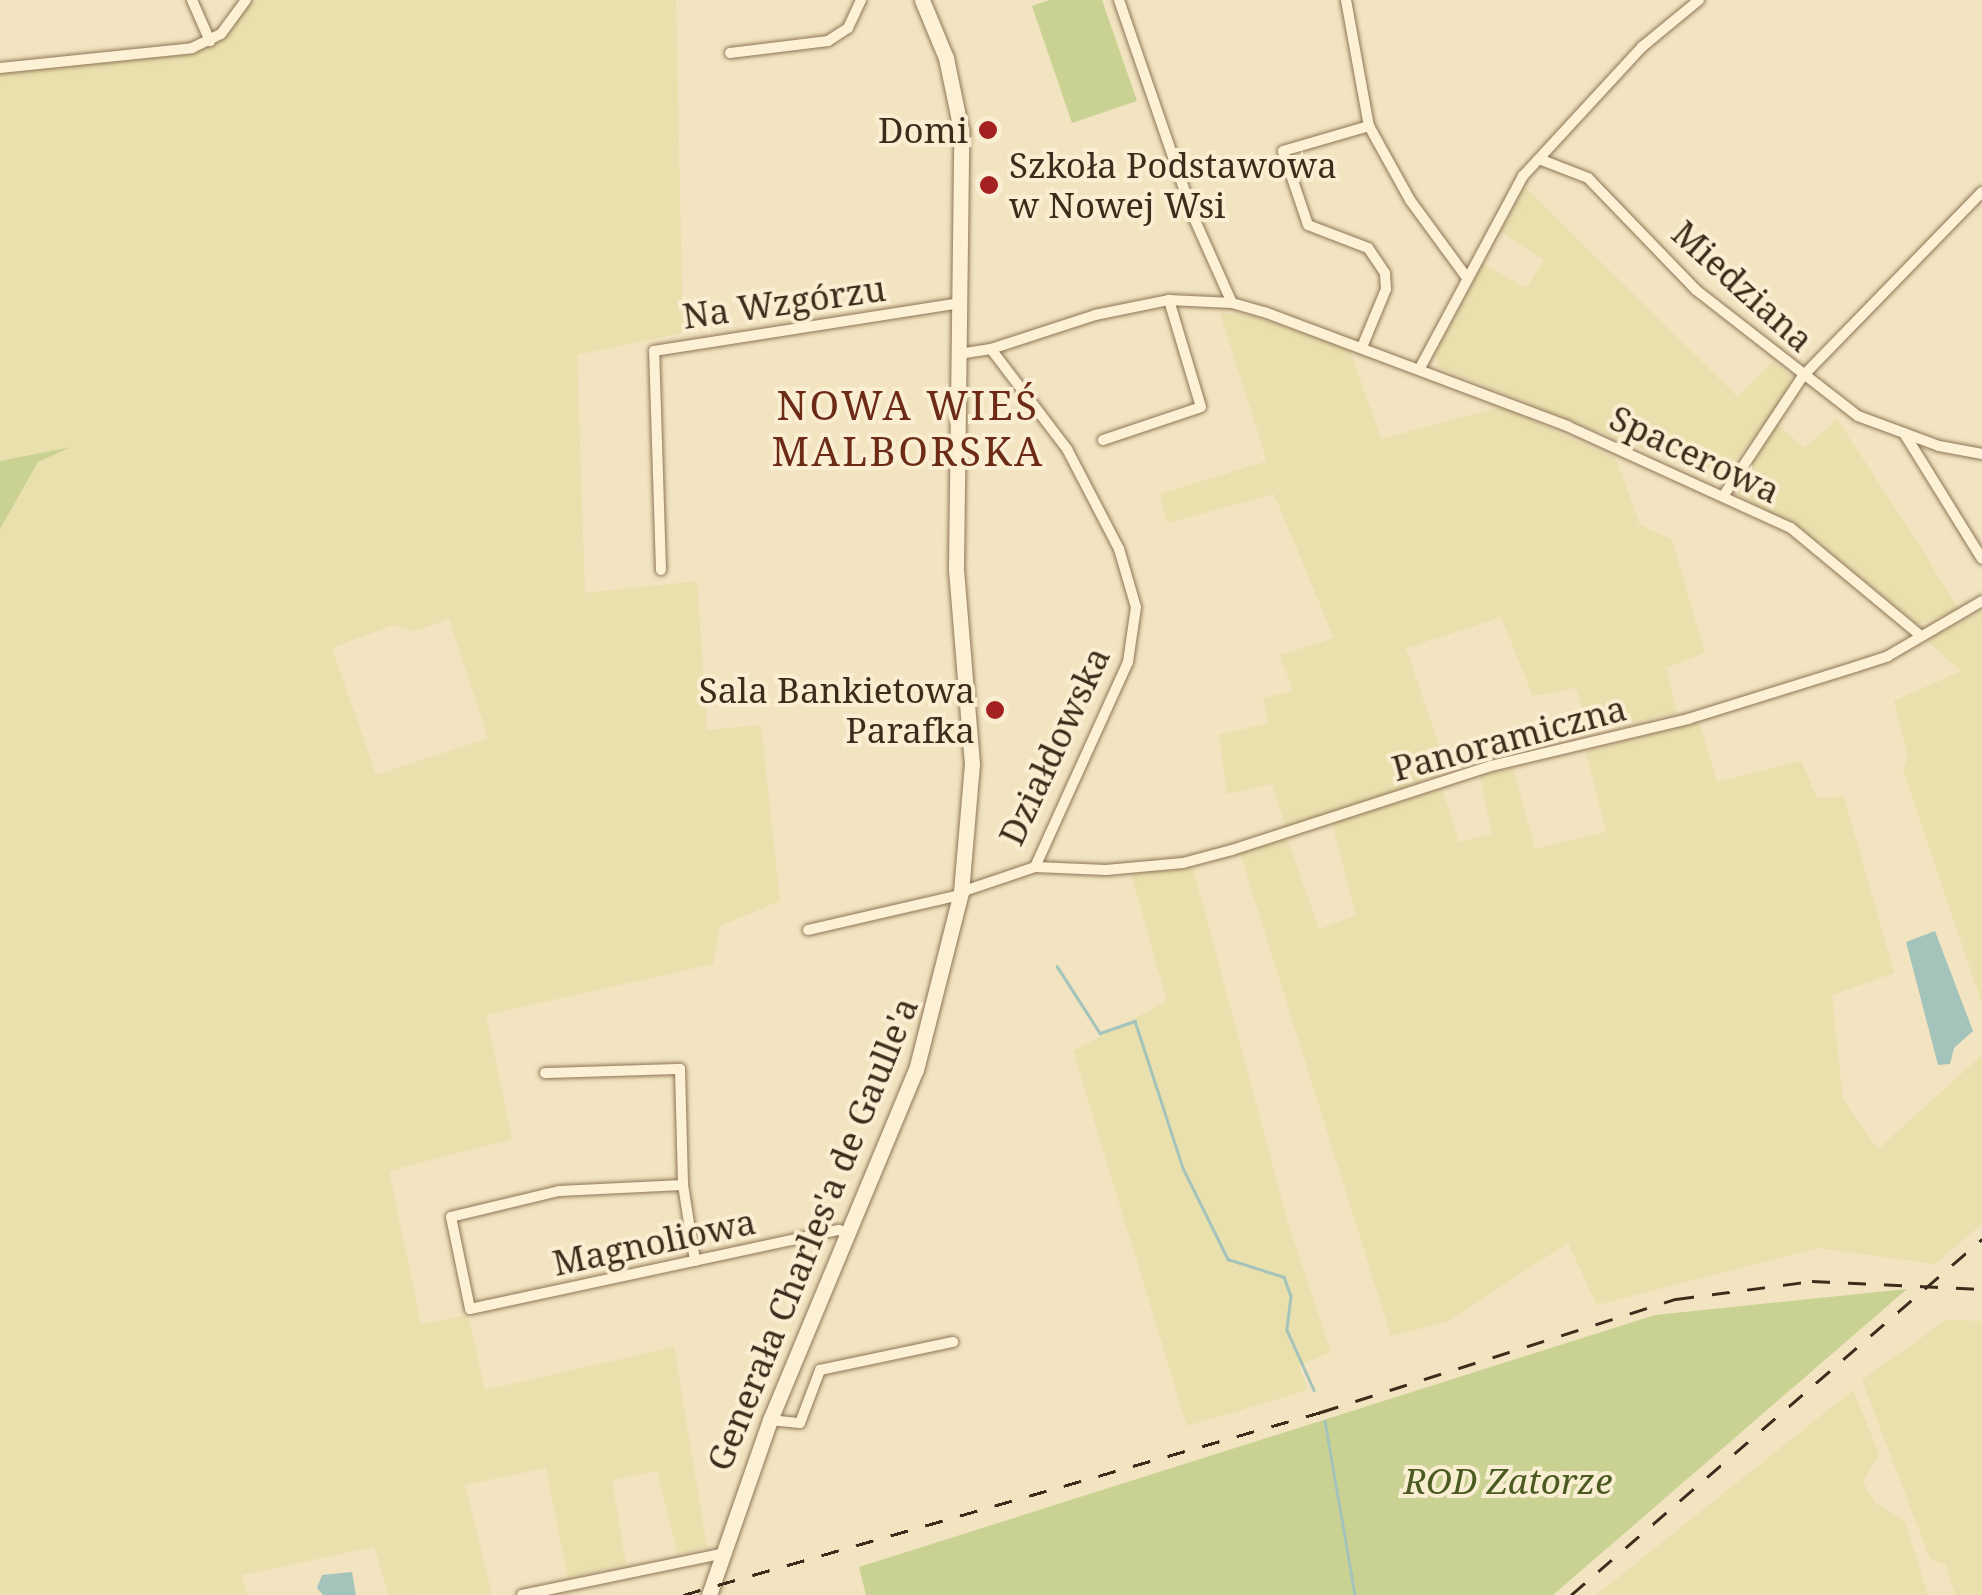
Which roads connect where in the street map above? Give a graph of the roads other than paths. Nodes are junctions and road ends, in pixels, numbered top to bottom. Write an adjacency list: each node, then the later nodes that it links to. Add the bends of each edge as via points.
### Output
1 (192, 0): 8 (street)
2 (246, 0): 8 (street)
3 (861, 0): 9 (street, via 848,28 828,42)
4 (922, 0): 17 (main road, Generała Charles'a de Gaulle'a, via 957,94)
5 (1119, 0): 16 (street, via 1194,218)
6 (1346, 0): 11 (street)
7 (1698, 0): 12 (street, via 1642,47)
8 (210, 41): 10 (street)
9 (730, 52)
10 (0, 68)
11 (1368, 126): 14 (street, via 1410,200); 18 (street, via 1283,151 1308,225 1368,248 1384,273 1386,289)
12 (1539, 158): 14 (street, via 1513,191); 22 (street, Miedziana, via 1588,178 1696,290)
13 (1982, 192): 22 (street, Miedziana)
14 (1467, 278): 21 (street)
15 (1169, 300): 16 (street, Spacerowa); 19 (street, Spacerowa, via 1094,315); 24 (street, via 1201,406)
16 (1232, 302): 18 (street, Spacerowa)
17 (960, 303): 20 (main road, Generała Charles'a de Gaulle'a); 28 (street, Na Wzgórzu, via 654,352)
18 (1362, 347): 21 (street, Spacerowa)
19 (991, 349): 20 (street); 31 (street, Działdowska, via 1084,478 1119,548 1136,607 1128,662)
20 (959, 354): 32 (main road, Generała Charles'a de Gaulle'a, via 956,569 972,764)
21 (1420, 368): 26 (street, Spacerowa)
22 (1802, 377): 23 (street, via 1858,416); 26 (street)
23 (1904, 433): 25 (street); 27 (street)
24 (1102, 440)
25 (1982, 454)
26 (1724, 495): 30 (street, Spacerowa, via 1791,528)
27 (1982, 559)
28 (661, 570)
29 (1982, 601): 30 (street, Panoramiczna)
30 (1920, 635): 31 (street, Panoramiczna, via 1888,656 1754,700 1491,766 1195,860 1106,870)
31 (1035, 867): 32 (street, Działdowska)
32 (961, 893): 33 (street, Działdowska); 36 (main road, Generała Charles'a de Gaulle'a, via 916,1070)
33 (808, 930)
34 (545, 1073): 35 (street, via 680,1069)
35 (682, 1185): 37 (street); 37 (street, Magnoliowa, via 559,1191 451,1217 470,1309)
36 (849, 1234): 37 (street, Magnoliowa, via 839,1230); 39 (main road, Generała Charles'a de Gaulle'a)
37 (695, 1262)
38 (953, 1342): 39 (street, via 820,1370 800,1424)
39 (770, 1420): 40 (main road, Generała Charles'a de Gaulle'a)
40 (720, 1554): 41 (street); 42 (main road, Generała Charles'a de Gaulle'a)
41 (522, 1595)
42 (709, 1595)

